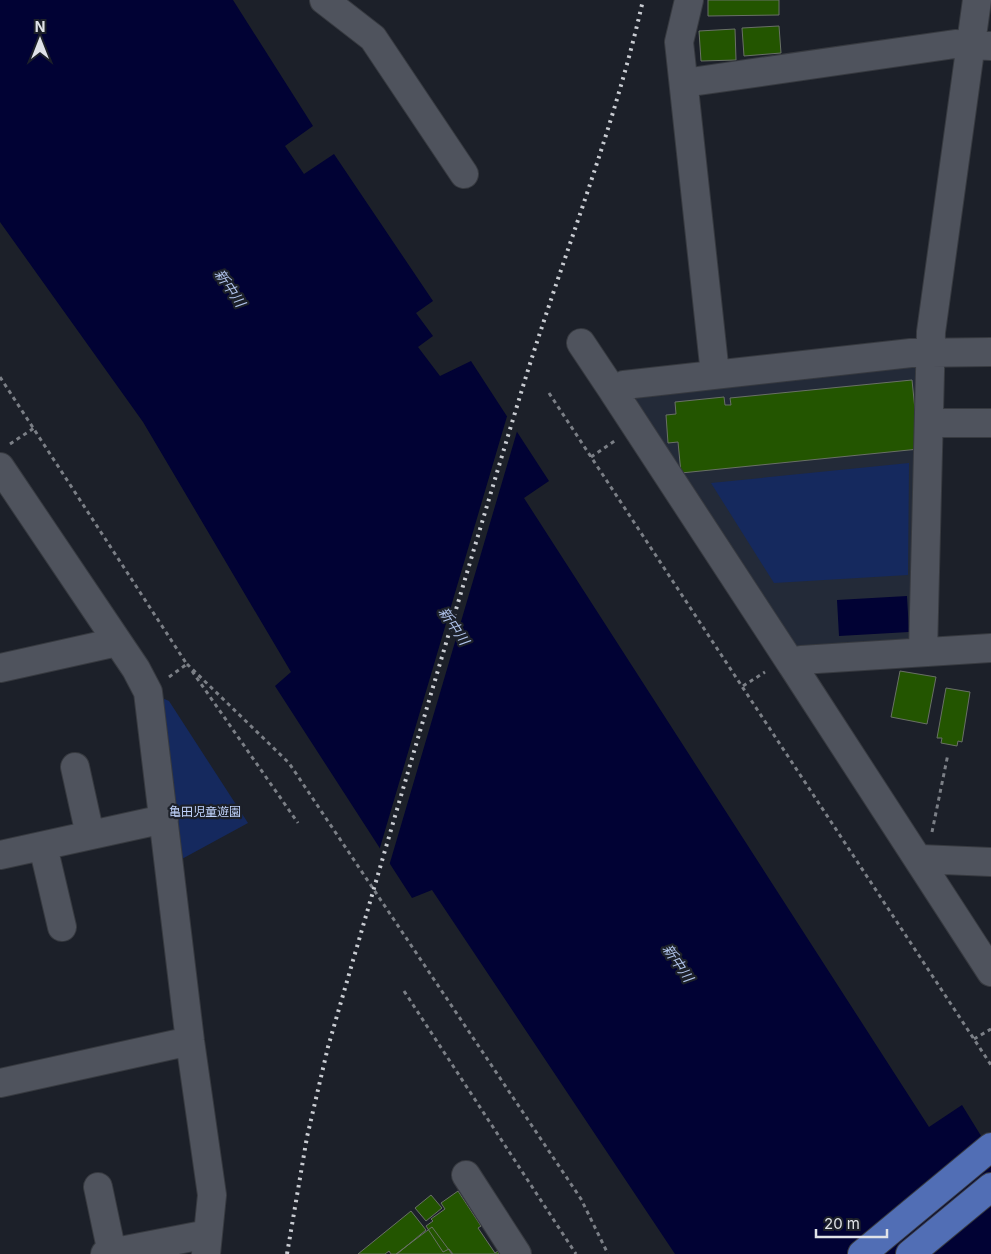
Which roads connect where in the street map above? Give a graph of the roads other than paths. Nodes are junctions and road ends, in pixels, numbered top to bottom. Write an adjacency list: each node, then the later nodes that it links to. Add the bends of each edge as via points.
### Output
1 (324, 0): 6 (street, via 373,38)
2 (689, 0): 5 (street, via 680,42)
3 (977, 0): 4 (street)
4 (981, 45): 5 (street); 8 (street, via 931,332)
5 (684, 83): 10 (street)
6 (464, 174)
7 (581, 343): 11 (street)
8 (932, 352): 9 (street); 10 (street); 12 (street)
9 (991, 352)
10 (715, 374): 11 (street)
11 (619, 388): 18 (street)
12 (930, 423): 13 (street); 17 (street)
13 (991, 423)
14 (3, 456): 15 (street)
15 (117, 642): 19 (street); 21 (street, via 148,692)
16 (991, 648): 17 (street)
17 (923, 652): 18 (street)
18 (797, 663): 25 (street)
19 (0, 668)
20 (75, 767): 22 (street)
21 (164, 819): 22 (street); 29 (street)
22 (90, 835): 23 (street)
23 (43, 846): 24 (street); 27 (street)
24 (0, 856)
25 (920, 859): 26 (street); 28 (street)
26 (991, 862)
27 (62, 927)
28 (991, 972)
29 (190, 1041): 30 (street); 35 (street, via 212,1195)
30 (0, 1082)
31 (991, 1147): 38 (main road)
32 (466, 1175): 37 (street)
33 (991, 1187): 39 (main road)
34 (98, 1188): 36 (street)
35 (207, 1244): 36 (street)
36 (109, 1253)
37 (517, 1254)
38 (862, 1254)
39 (910, 1254)

